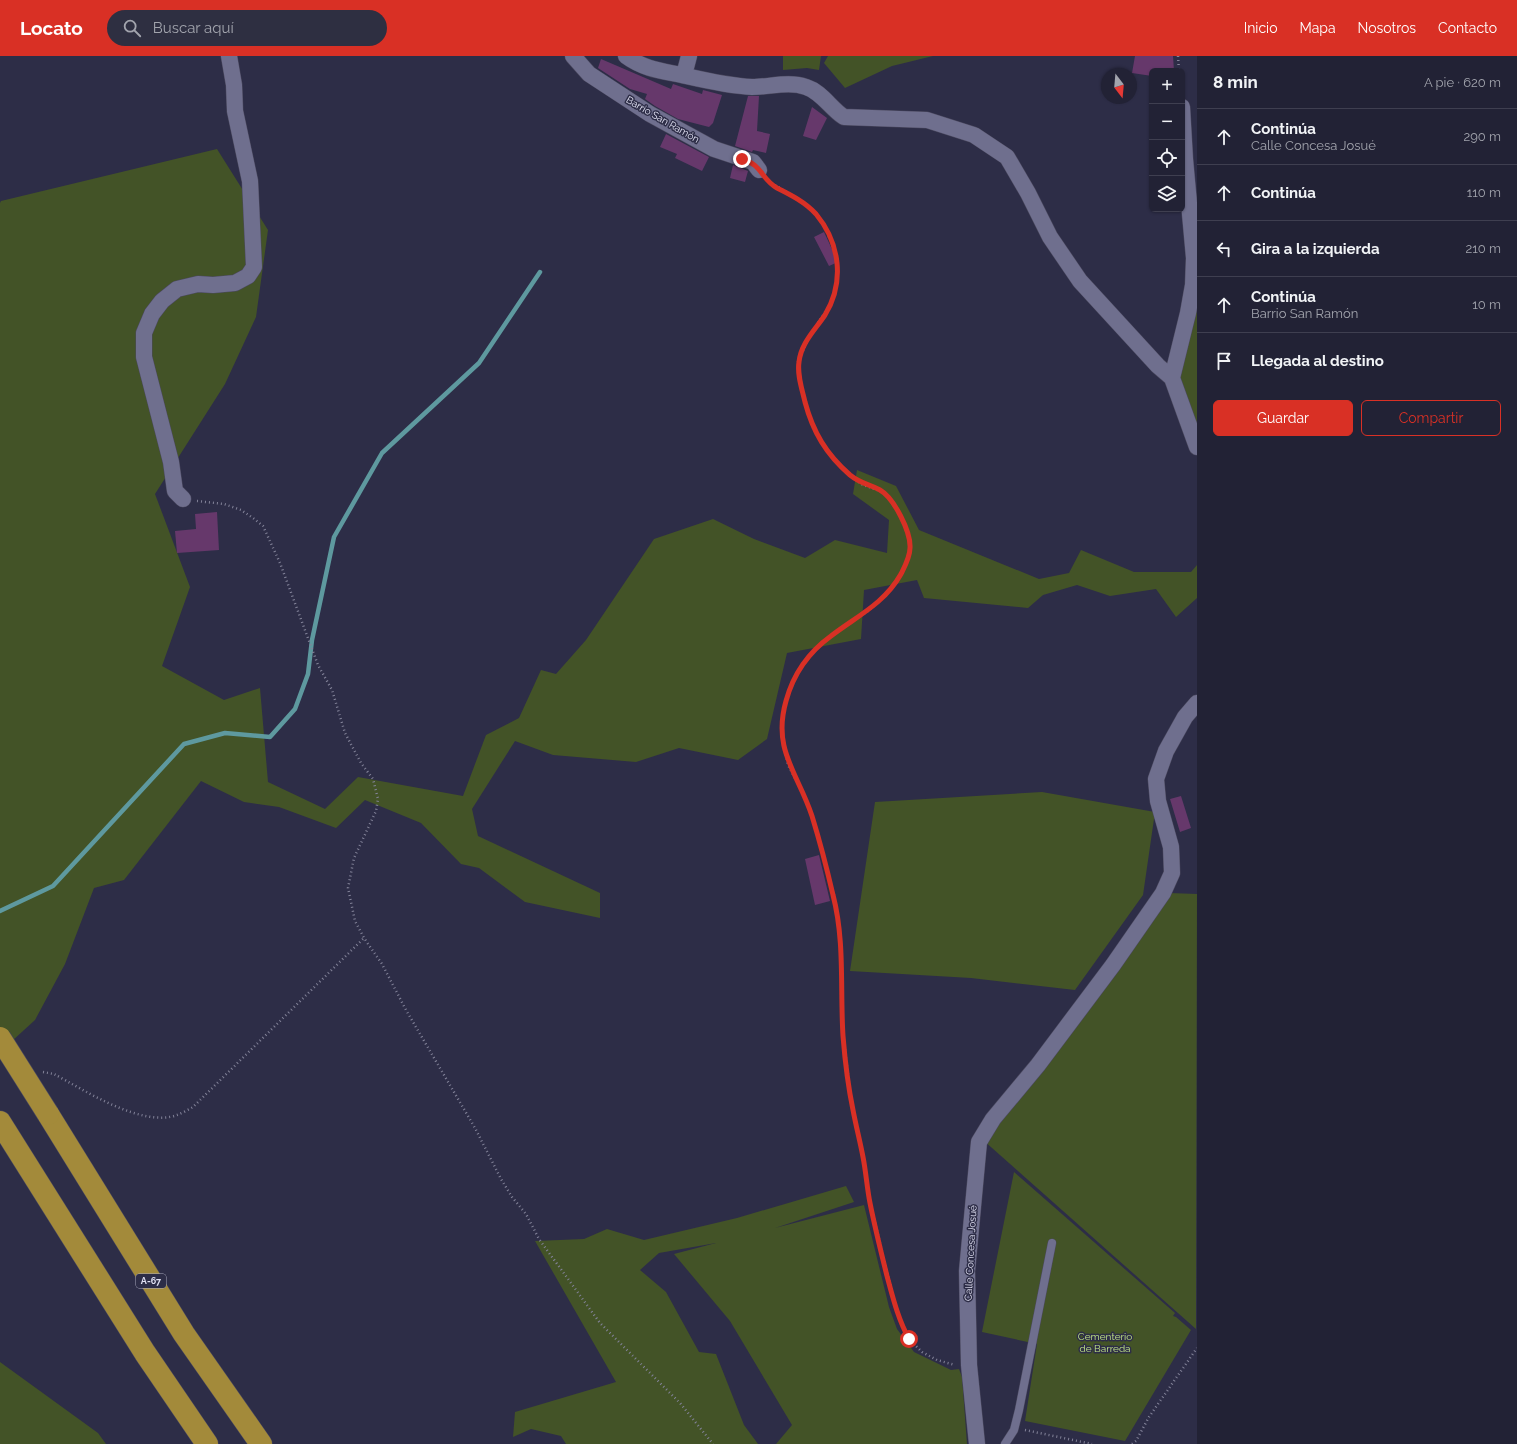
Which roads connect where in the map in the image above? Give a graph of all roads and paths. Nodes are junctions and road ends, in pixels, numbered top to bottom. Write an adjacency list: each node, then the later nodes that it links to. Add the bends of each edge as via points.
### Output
1 (229, 56): 12 (street, via 234,85 234,112 250,181 254,267 248,276 235,283 213,286 198,284 177,289 162,301 152,314 144,334 144,357 170,455 175,491)
2 (573, 56): 9 (street, Barrio San Ramón, via 589,74 650,114 714,149 753,162)
3 (626, 56): 7 (street, via 649,68)
4 (689, 56): 7 (street)
5 (1178, 56): 6 (path)
6 (1179, 68)
7 (684, 75): 10 (street, via 734,85 791,84 808,87 844,118 927,120 974,135 1007,157 1050,237 1080,281)
8 (1184, 140): 10 (street, via 1194,258 1193,285)
9 (759, 170): 20 (path, via 770,184 798,198 815,213 824,225 837,256 836,280 831,303 809,337 799,360 799,374 812,426 825,448 848,474 861,484 880,490 888,497 902,517 910,543 906,563 899,578 886,595 868,611 829,637 798,671 785,703 781,730 788,765 813,818 834,898 840,933 843,1033 852,1108 863,1155 869,1199 898,1315 909,1339 922,1352 937,1360 956,1365)
10 (1172, 378): 11 (street)
11 (1197, 447)
12 (183, 499): 14 (path, via 224,504 241,510 263,526 280,563 318,665 332,690 345,733 373,779 378,799 376,811 354,858 348,888 355,921)
13 (1197, 703): 20 (street, Calle Concesa Josué, via 1185,717 1166,751 1156,779 1158,801 1171,847 1172,873 1163,893 1113,965 1038,1065 993,1119 979,1142 967,1271)
14 (364, 938): 16 (path, via 193,1107 176,1116 157,1118 134,1113 54,1074); 24 (path, via 382,964 501,1179 526,1214 539,1239 600,1323 680,1403)
15 (0, 1038): 23 (highway, A-67, bridge, via 184,1334)
16 (36, 1071)
17 (5, 1130): 22 (highway, via 145,1353)
18 (1052, 1243): 21 (lane)
19 (1197, 1348): 28 (path)
20 (969, 1365): 25 (street, Calle Concesa Josué)
21 (1014, 1430): 26 (lane); 27 (path, via 1035,1431)
22 (207, 1444)
23 (261, 1444)
24 (714, 1444)
25 (977, 1444)
26 (1006, 1444)
27 (1092, 1444)
28 (1132, 1444)

